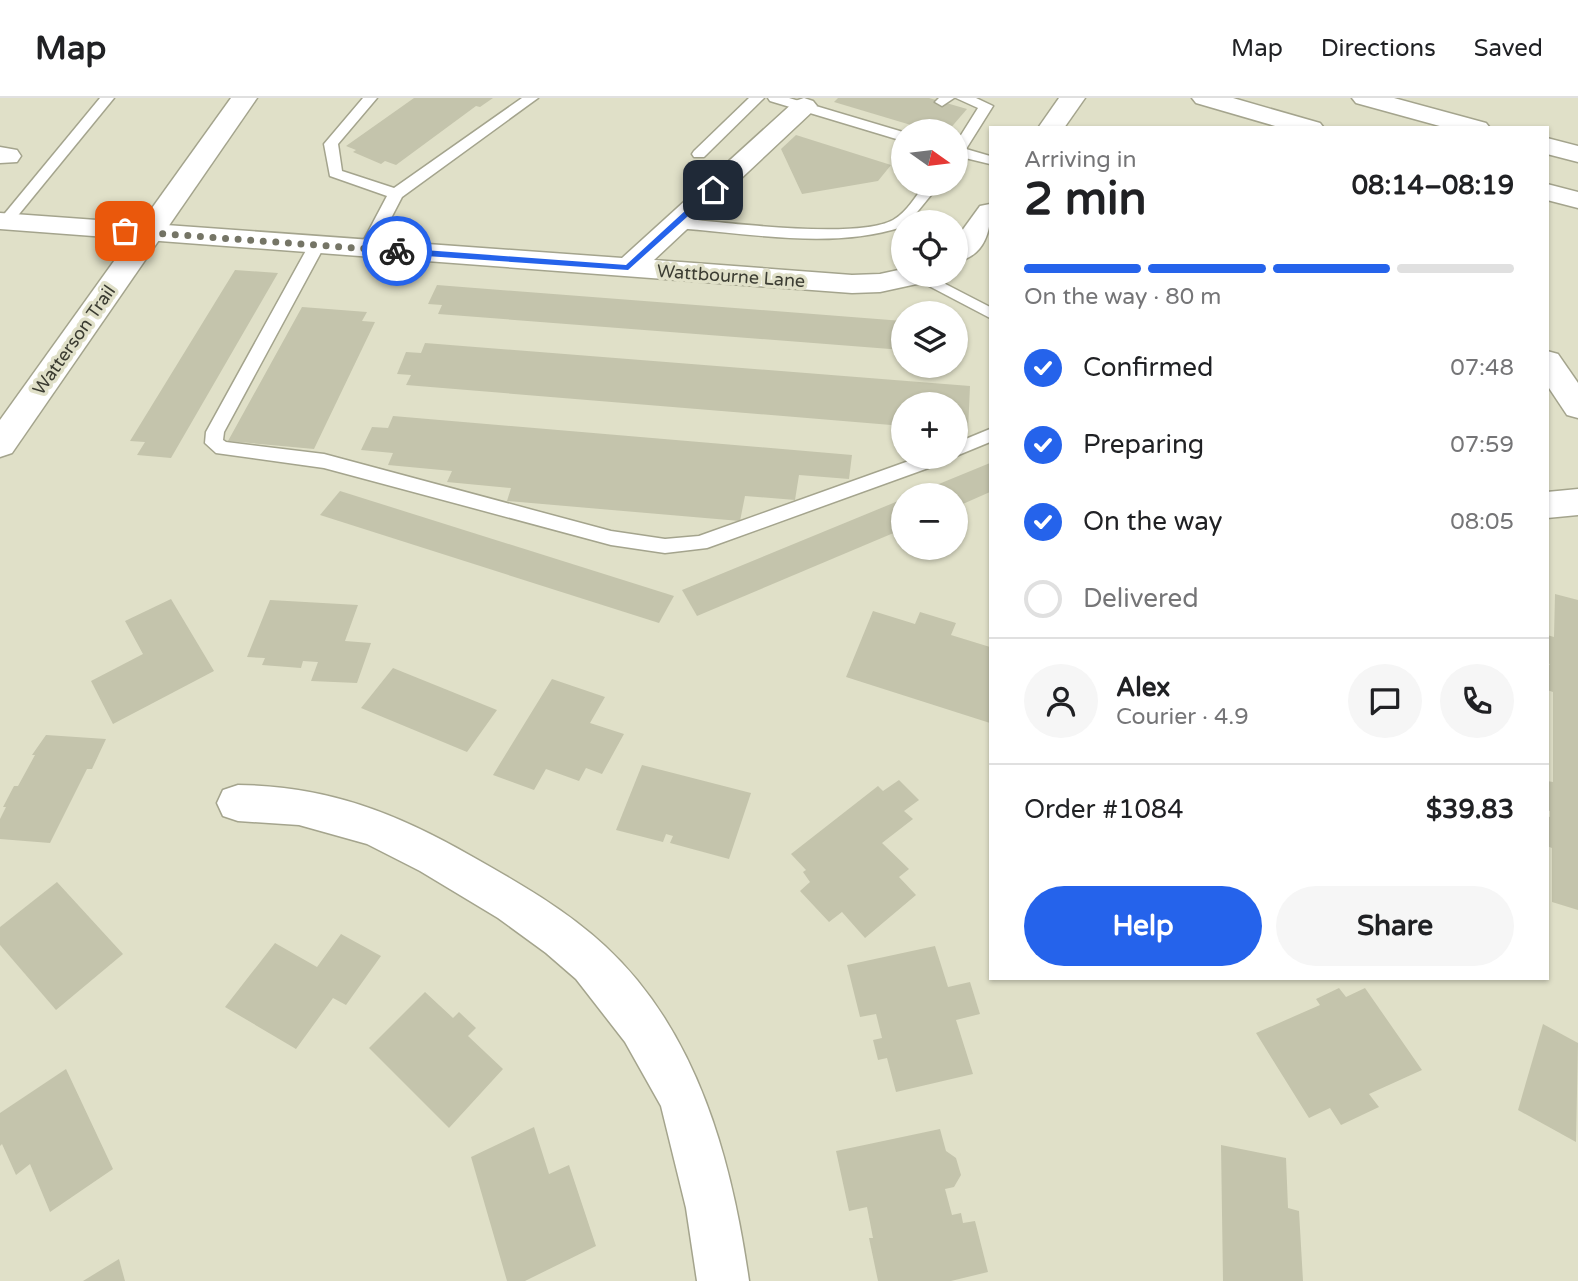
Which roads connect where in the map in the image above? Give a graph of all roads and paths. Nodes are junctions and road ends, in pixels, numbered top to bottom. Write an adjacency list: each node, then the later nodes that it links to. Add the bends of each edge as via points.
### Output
1 (107, 98): 29 (lane)
2 (244, 98): 31 (street, Watterson Trail)
3 (370, 98): 25 (lane, via 331,144 335,173)
4 (531, 98): 25 (lane)
5 (757, 98): 20 (lane)
6 (775, 98): 11 (lane)
7 (963, 98): 18 (lane, via 986,106)
8 (1072, 98): 14 (street)
9 (1205, 98): 15 (street)
10 (1365, 98): 16 (street)
11 (811, 102): 13 (lane); 30 (street)
12 (872, 113): 13 (lane)
13 (862, 126): 17 (lane)
14 (1052, 126)
15 (1304, 126)
16 (1470, 126)
17 (891, 134)
18 (968, 134)
19 (1549, 147): 21 (street)
20 (699, 154)
21 (1578, 154)
22 (968, 155): 23 (lane)
23 (989, 160)
24 (1549, 193): 27 (street)
25 (396, 194): 34 (lane)
26 (924, 196): 30 (lane, via 895,225 865,233)
27 (1578, 200)
28 (989, 213): 32 (street)
29 (3, 221): 31 (street, Wattbourne Lane)
30 (676, 223): 35 (street)
31 (149, 233): 33 (street, Wattbourne Lane); 42 (street, Watterson Trail)
32 (968, 243)
33 (317, 245): 34 (street, Wattbourne Lane); 44 (lane, via 215,432 214,443 222,448 324,461 611,538 665,546 700,543)
34 (367, 249): 35 (street, Wattbourne Lane)
35 (628, 268): 36 (street, Wattbourne Lane, via 852,284)
36 (891, 281)
37 (939, 287): 38 (lane)
38 (989, 312)
39 (1549, 364): 40 (street)
40 (1578, 407)
41 (989, 435): 43 (lane)
42 (0, 445)
43 (968, 445)
44 (906, 469)
45 (1578, 502): 46 (street)
46 (1549, 505)
47 (238, 803): 48 (street, via 277,802 322,809 386,832 516,906 592,964 624,999 681,1097 717,1231)
48 (723, 1281)

